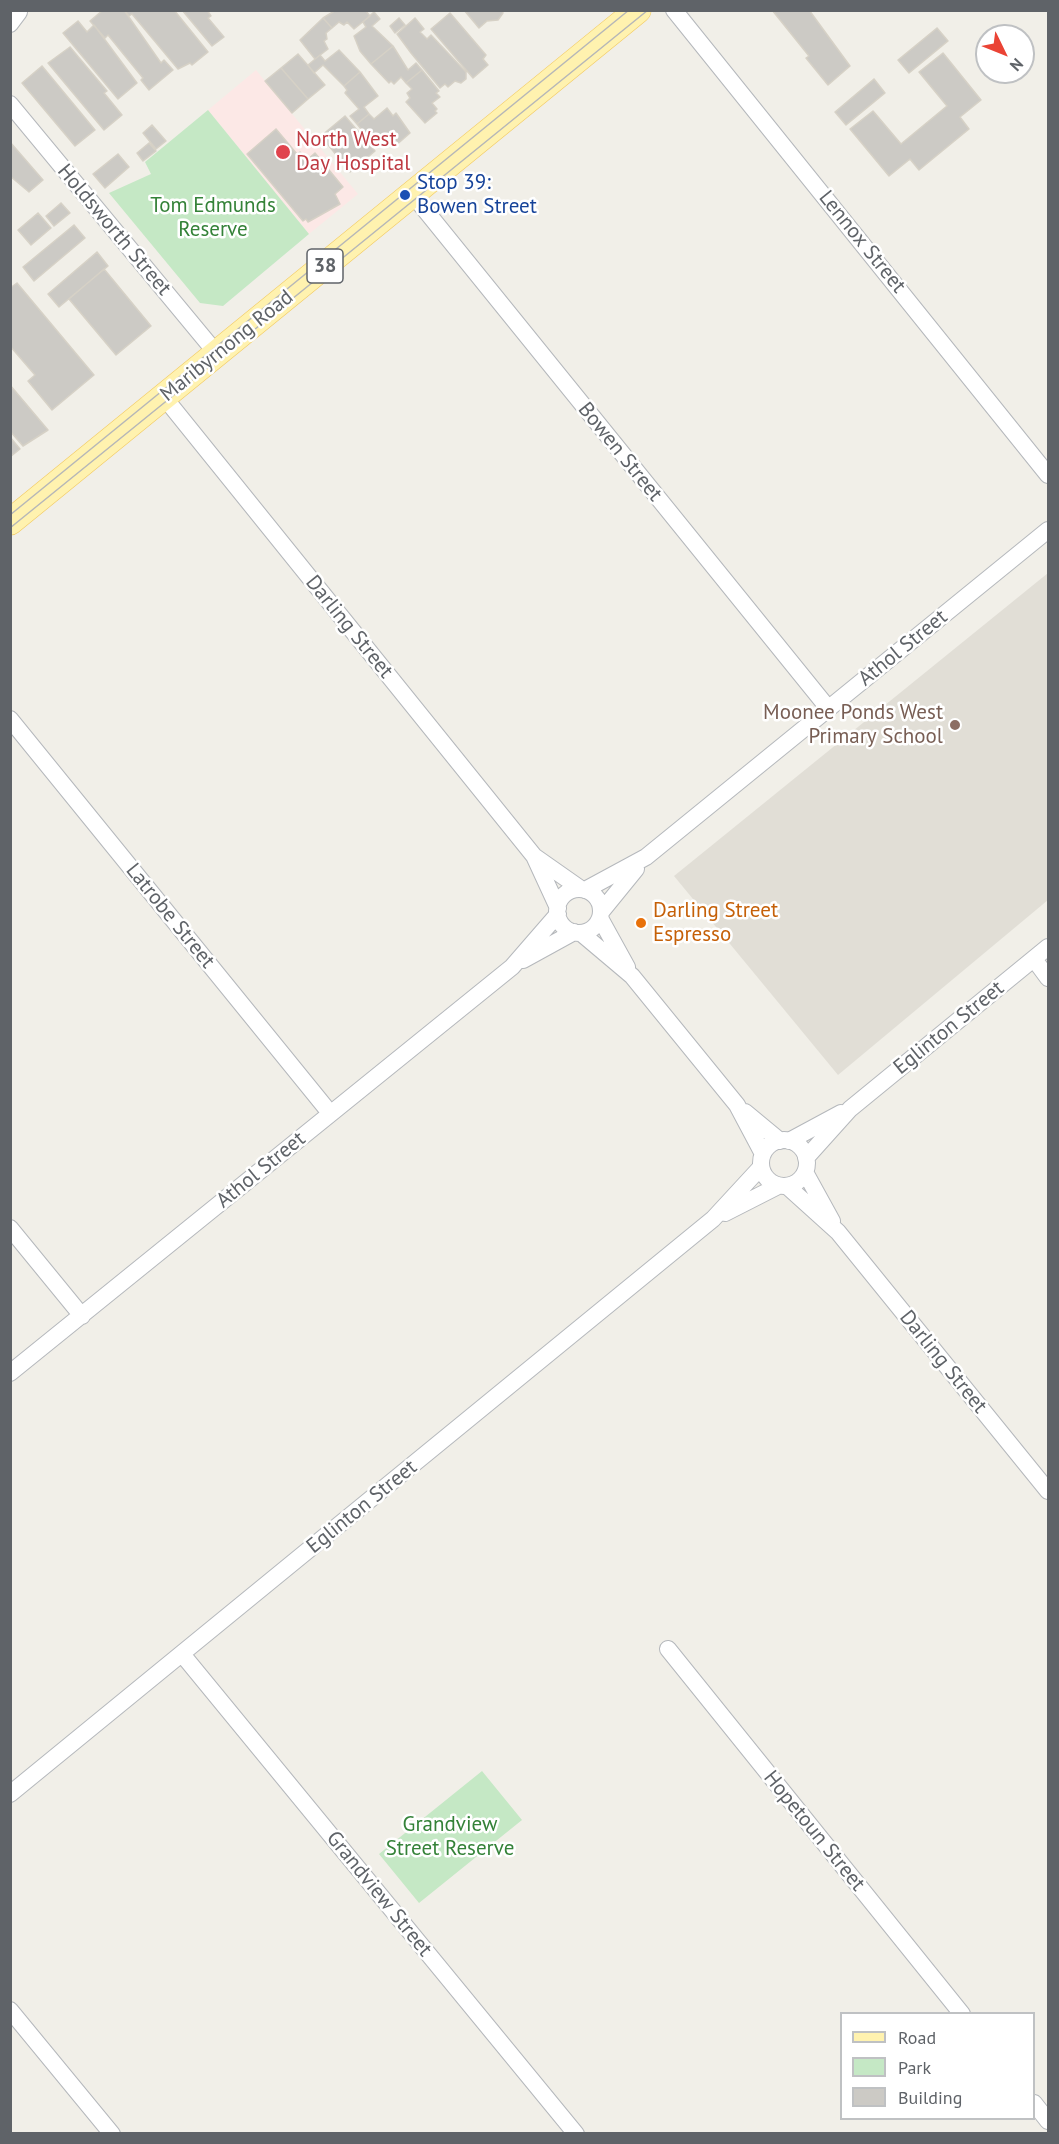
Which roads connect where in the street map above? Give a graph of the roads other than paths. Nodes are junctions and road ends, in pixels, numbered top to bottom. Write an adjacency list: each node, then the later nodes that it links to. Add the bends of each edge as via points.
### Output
1 (638, 10): 4 (main road, Maribyrnong Road / 38)
2 (674, 10): 7 (street, Lennox Street)
3 (11, 105): 5 (street, Holdsworth Street)
4 (413, 195): 5 (main road, Maribyrnong Road / 38); 10 (street, Bowen Street)
5 (217, 354): 6 (main road, Maribyrnong Road / 38)
6 (164, 397): 8 (main road, Maribyrnong Road / 38); 12 (street, Darling Street)
7 (1048, 475)
8 (10, 522)
9 (1048, 530): 10 (street, Athol Street)
10 (828, 708): 13 (street, Athol Street)
11 (10, 719): 25 (street, Latrobe Street)
12 (534, 856): 14 (street, Darling Street); 15 (street, Darling Street)
13 (646, 857): 14 (street, Athol Street); 16 (street, Athol Street)
14 (583, 890): 15 (street, via 564,896); 16 (street, via 597,898)
15 (558, 911): 17 (street, via 563,926); 20 (street, Athol Street)
16 (601, 915): 17 (street, via 593,928); 21 (street)
17 (577, 933): 20 (street, Athol Street); 21 (street)
18 (1048, 947): 19 (street, Eglinton Street)
19 (1034, 959): 22 (street); 24 (street, Eglinton Street)
20 (512, 967): 25 (street, Athol Street)
21 (632, 976): 23 (street)
22 (1048, 978)
23 (737, 1105): 26 (street); 27 (street)
24 (850, 1109): 26 (street, Eglinton Street); 28 (street, Eglinton Street)
25 (330, 1113): 33 (street, Athol Street)
26 (785, 1141): 27 (street, via 767,1148); 28 (street, via 800,1147)
27 (762, 1160): 29 (street, via 767,1179); 30 (street, Eglinton Street)
28 (806, 1165): 29 (street, via 801,1179); 32 (street, Darling Street)
29 (782, 1186): 30 (street, Eglinton Street); 32 (street, Darling Street)
30 (713, 1219): 37 (street, Eglinton Street)
31 (10, 1228): 33 (street)
32 (838, 1232): 35 (street, Darling Street)
33 (82, 1316): 34 (street, Athol Street)
34 (10, 1373)
35 (1048, 1491)
36 (668, 1649): 40 (street, Hopetoun Street)
37 (182, 1654): 38 (street, Eglinton Street); 44 (street, Grandview Street)
38 (10, 1794)
39 (10, 2010): 43 (street)
40 (961, 2012)
41 (1035, 2104): 42 (street)
42 (1048, 2121)
43 (112, 2133)
44 (576, 2133)

